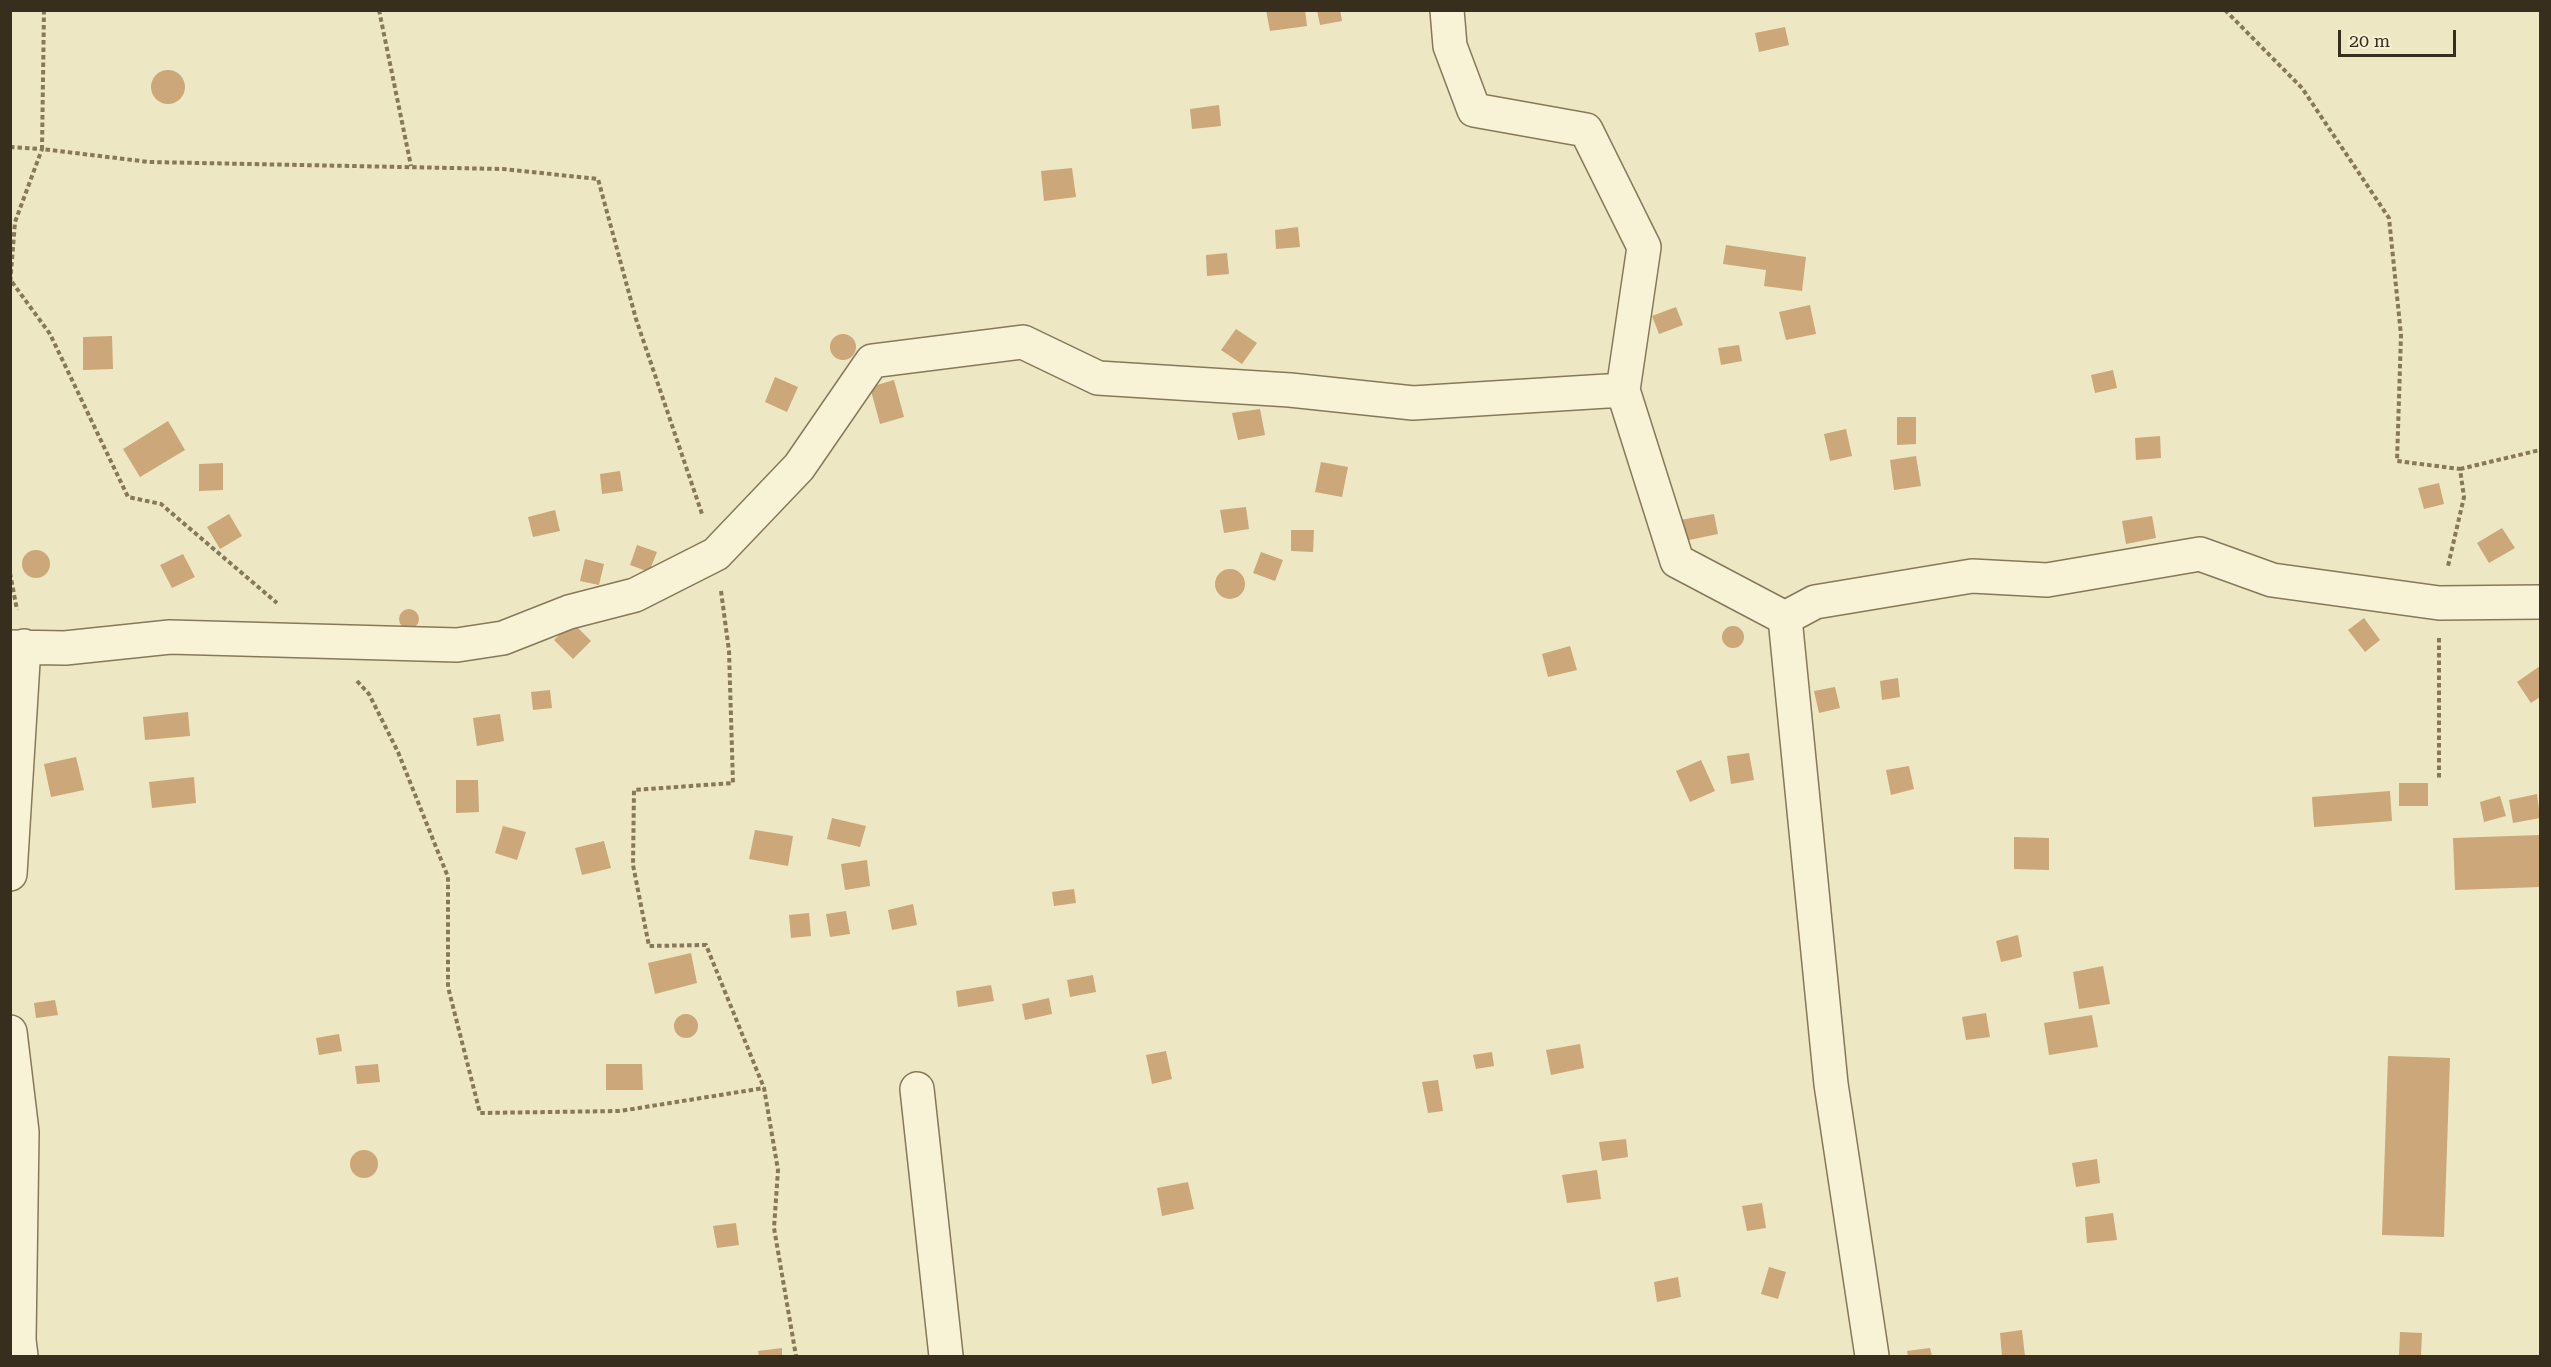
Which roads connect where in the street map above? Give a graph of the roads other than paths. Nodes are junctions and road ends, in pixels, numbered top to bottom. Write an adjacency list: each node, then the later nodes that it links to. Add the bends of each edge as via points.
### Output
1 (1447, 10): 2 (street, via 1450,46 1474,110 1586,130 1644,247)
2 (1623, 390): 4 (street, via 1677,561); 5 (street, via 1413,404 1290,390 1098,378 1023,342 872,361 799,467 716,554 636,595 569,612 503,638 457,645 170,637 65,648)
3 (2541, 602): 4 (street, via 2439,603 2272,580 2200,554 2047,579 1972,576 1815,602)
4 (1785, 618): 12 (street, via 1831,1084)
5 (17, 646): 6 (street)
6 (10, 874)
7 (10, 1032): 9 (street)
8 (917, 1089): 11 (street)
9 (16, 1131): 10 (street)
10 (21, 1356)
11 (946, 1356)
12 (1872, 1356)

